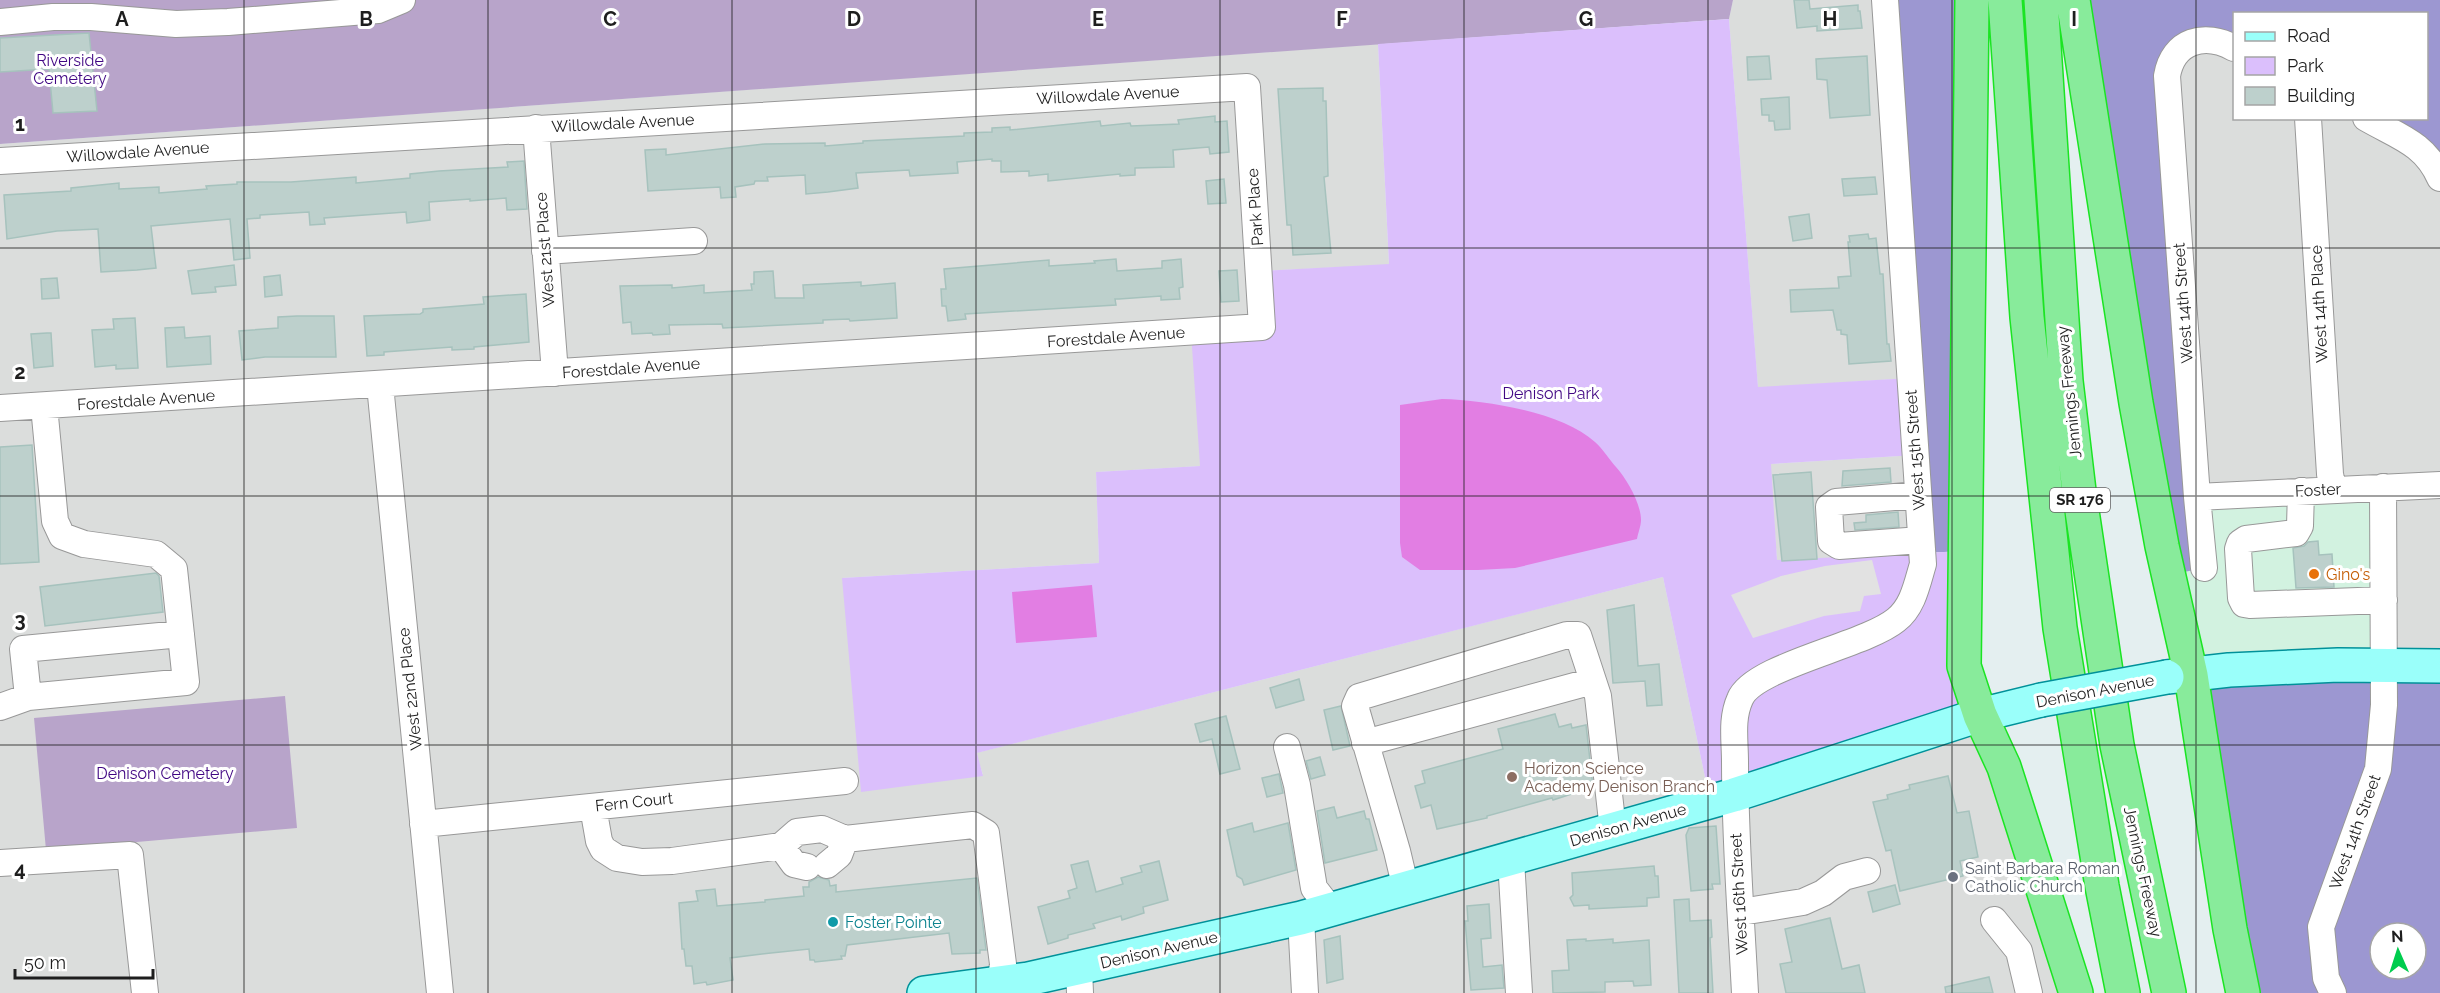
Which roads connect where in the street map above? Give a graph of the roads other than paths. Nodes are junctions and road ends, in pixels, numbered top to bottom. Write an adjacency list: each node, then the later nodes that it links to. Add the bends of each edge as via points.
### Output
1 (402, 0): 7 (street, via 378,10 228,22 176,24 63,17)
2 (1885, 0): 26 (street, West 15th Street)
3 (1972, 0): 38 (highway, via 1964,666)
4 (2005, 0): 65 (highway, Jennings Freeway / SR 176, via 2027,318 2060,628)
5 (2041, 0): 66 (highway, Jennings Freeway / SR 176, via 2064,358 2079,491 2116,745)
6 (2073, 0): 34 (highway, via 2162,546)
7 (0, 22)
8 (2233, 47): 27 (street, West 14th Street, via 2206,40 2186,44 2170,62 2167,76)
9 (1247, 87): 12 (street, Willowdale Avenue); 17 (street, Park Place)
10 (2308, 120): 24 (street, West 14th Place)
11 (2370, 120): 14 (street, via 2421,149)
12 (536, 128): 13 (street, Willowdale Avenue); 16 (street, West 21st Place)
13 (0, 161)
14 (2437, 170)
15 (694, 241): 16 (street)
16 (545, 251): 18 (street, West 21st Place)
17 (1262, 327): 18 (street, Forestdale Avenue)
18 (555, 373): 19 (street, Forestdale Avenue)
19 (380, 385): 20 (street, Forestdale Avenue); 44 (street, West 22nd Place)
20 (44, 406): 21 (street, Forestdale Avenue); 31 (street, via 55,521 62,536 84,544 156,554 174,569)
21 (0, 408)
22 (2440, 485): 23 (street, Foster)
23 (2383, 487): 24 (street, Foster); 30 (street, West 14th Street)
24 (2333, 490): 25 (street, Foster)
25 (2301, 491): 27 (street, Foster); 30 (street, via 2300,526 2296,533 2240,543 2244,604)
26 (1918, 495): 28 (street, West 15th Street); 28 (street, via 1836,502 1829,507 1831,541 1839,546)
27 (2196, 496): 29 (street, West 14th Street)
28 (1921, 540): 42 (street, West 15th Street, via 1923,564 1913,599 1897,620 1869,636 1757,681 1740,697 1733,726)
29 (2204, 568)
30 (2384, 600): 32 (street, West 14th Street)
31 (181, 634): 36 (street, via 186,682); 36 (street, via 23,649)
32 (2384, 665): 33 (main road, Denison Avenue); 34 (main road, Denison Avenue, via 2229,670); 68 (street, West 14th Street, via 2378,769 2322,927 2326,978)
33 (2440, 666)
34 (2179, 676): 38 (main road, Denison Avenue, bridge); 67 (highway)
35 (1595, 688): 39 (street); 39 (street, via 1578,635 1568,635 1359,697 1354,706); 45 (street)
36 (28, 697): 37 (street)
37 (0, 707)
38 (1980, 715): 42 (main road, Denison Avenue); 64 (highway, via 2004,767)
39 (1365, 743): 51 (street)
40 (1287, 747): 53 (street, via 1298,785)
41 (845, 781): 43 (street, Fern Court)
42 (1734, 795): 45 (main road, Denison Avenue); 52 (street, West 16th Street)
43 (593, 807): 44 (street, Fern Court); 47 (street, via 599,841 603,849 617,858 672,861)
44 (423, 824): 58 (street, West 22nd Place)
45 (1613, 830): 48 (main road, Denison Avenue)
46 (845, 839): 47 (street, via 822,829 797,832); 47 (street, via 839,855 817,866 794,864); 56 (street, via 973,825 986,833 1003,964)
47 (781, 846)
48 (1511, 860): 51 (main road, Denison Avenue); 61 (street)
49 (0, 863): 57 (street, via 130,855)
50 (1867, 871): 52 (street, via 1844,877 1803,902)
51 (1406, 889): 53 (main road, Denison Avenue)
52 (1741, 912): 62 (street, West 16th Street)
53 (1316, 914): 55 (main road, Denison Avenue); 60 (street)
54 (1994, 920): 63 (street, via 2019,951)
55 (1079, 980): 56 (main road, Denison Avenue)
56 (1000, 985): 59 (main road, Denison Avenue)
57 (145, 993)
58 (440, 993)
59 (924, 993)
60 (1305, 993)
61 (1519, 993)
62 (1745, 993)
63 (2029, 993)
64 (2076, 993)
65 (2123, 993)
66 (2169, 993)
67 (2243, 993)
68 (2333, 993)

